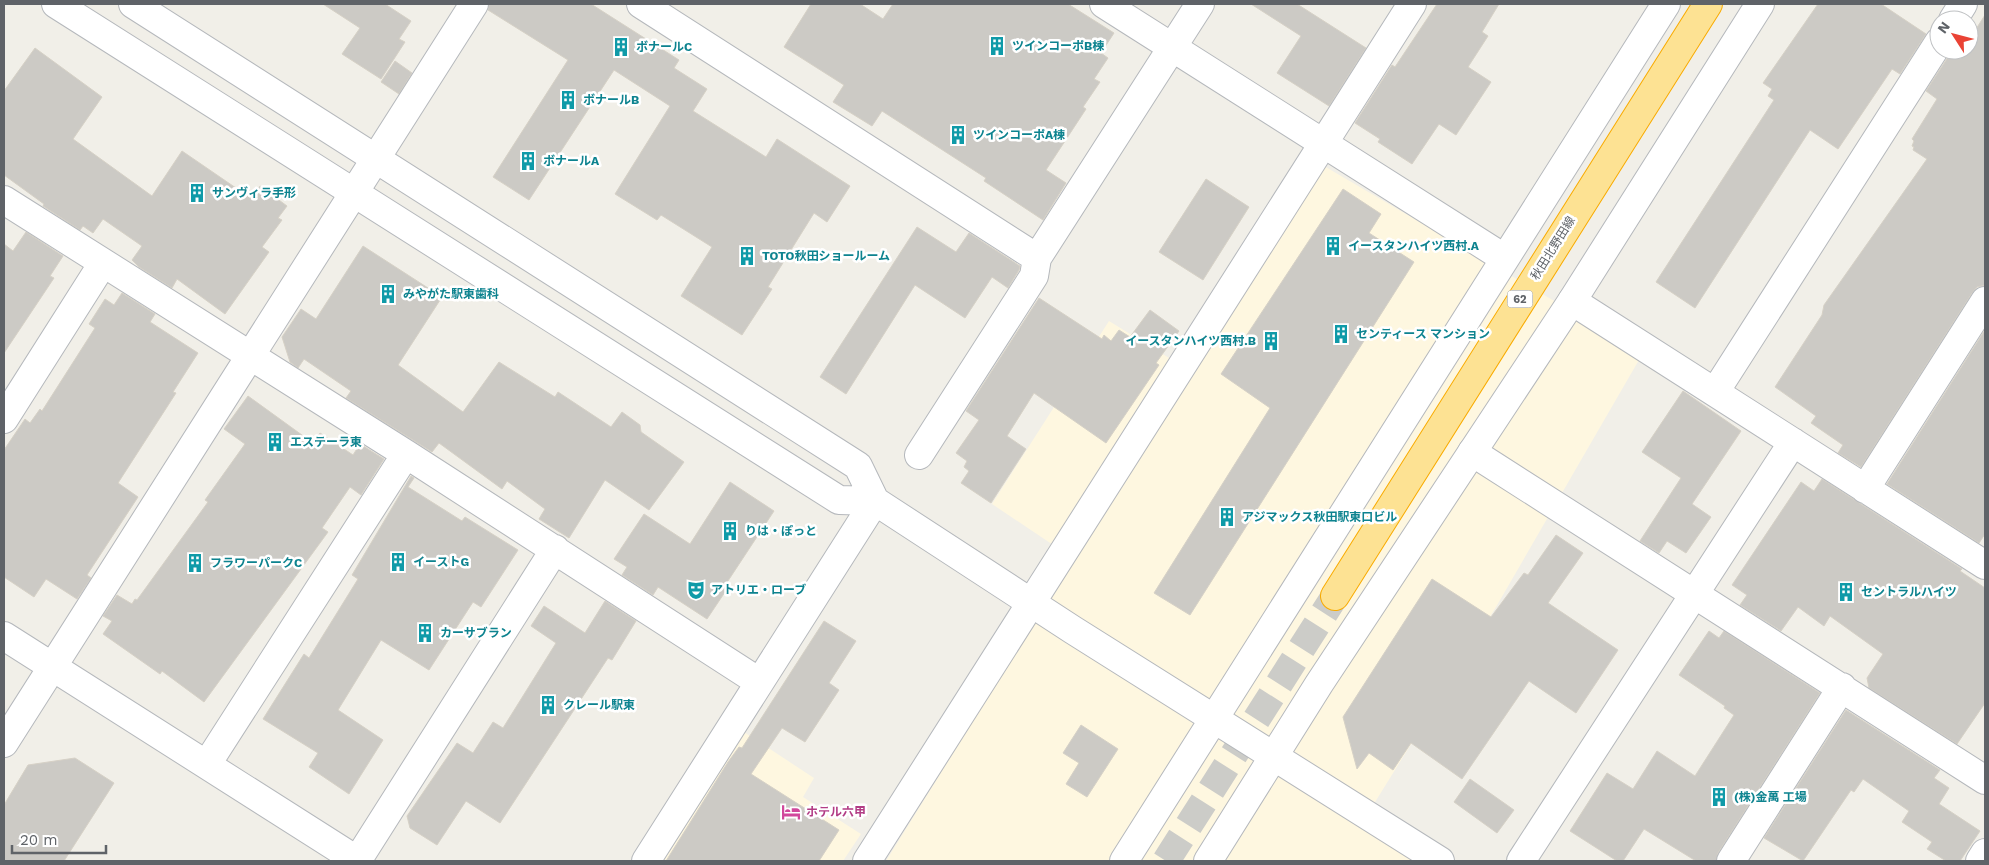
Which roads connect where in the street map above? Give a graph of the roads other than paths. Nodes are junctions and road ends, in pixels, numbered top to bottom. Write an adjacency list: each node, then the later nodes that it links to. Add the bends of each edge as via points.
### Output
1 (56, 4): 15 (street)
2 (133, 4): 14 (street)
3 (474, 4): 14 (street)
4 (641, 4): 17 (street)
5 (1104, 4): 11 (street)
6 (1200, 4): 11 (street)
7 (1412, 4): 13 (street)
8 (1666, 4): 18 (street)
9 (1708, 4): 34 (highway, 秋田北野田線 / 62)
10 (1760, 4): 21 (street)
11 (1172, 48): 13 (street); 17 (street)
12 (1929, 58): 23 (street)
13 (1324, 145): 18 (street); 35 (street)
14 (376, 159): 15 (street); 30 (street, via 858,466)
15 (354, 193): 22 (street); 30 (street, via 839,500)
16 (4, 200): 19 (street)
17 (1037, 258): 28 (street, via 1034,276)
18 (1504, 258): 40 (street)
19 (103, 263): 22 (street); 24 (street)
20 (1985, 300): 29 (street)
21 (1572, 301): 23 (street); 26 (street)
22 (251, 356): 27 (street); 37 (street)
23 (1715, 392): 25 (street)
24 (4, 419)
25 (1793, 442): 29 (street); 33 (street)
26 (1472, 452): 33 (street); 42 (street)
27 (406, 454): 31 (street); 43 (street)
28 (919, 455)
29 (1865, 489): 32 (street)
30 (875, 501): 35 (street); 38 (street)
31 (555, 549): 38 (street); 46 (street)
32 (1985, 565)
33 (1696, 594): 39 (street); 52 (street)
34 (1335, 596)
35 (1031, 604): 40 (street); 48 (street)
36 (4, 636): 37 (street)
37 (52, 666): 41 (street); 43 (street)
38 (759, 682): 47 (street)
39 (1842, 687): 44 (street); 53 (street)
40 (1214, 718): 42 (street); 49 (street)
41 (4, 742)
42 (1273, 756): 50 (street); 51 (street)
43 (207, 764): 46 (street)
44 (1985, 780)
45 (1985, 854): 54 (street)
46 (358, 861)
47 (646, 861)
48 (866, 861)
49 (1124, 861)
50 (1208, 861)
51 (1440, 861)
52 (1521, 861)
53 (1732, 861)
54 (1980, 861)

